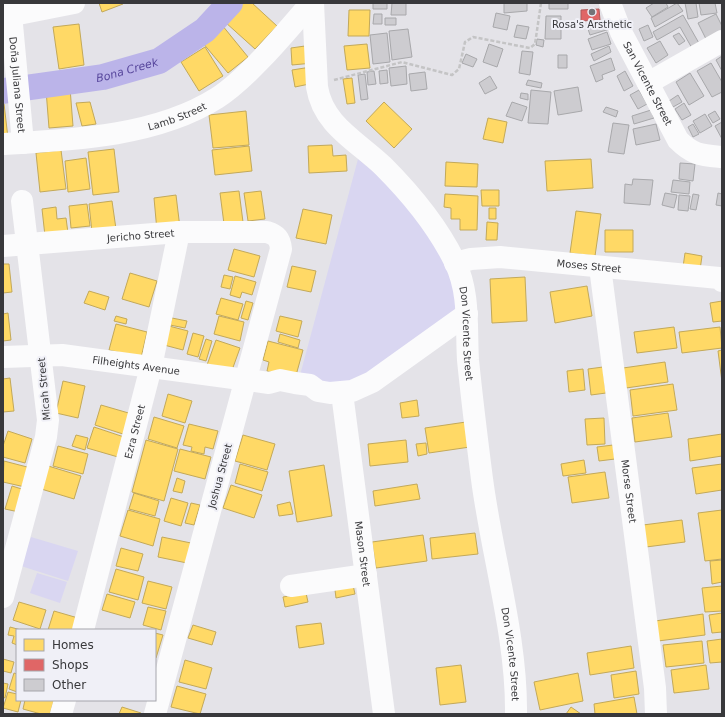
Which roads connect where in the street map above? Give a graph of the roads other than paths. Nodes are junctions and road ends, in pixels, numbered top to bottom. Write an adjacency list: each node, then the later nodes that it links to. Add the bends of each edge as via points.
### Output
1 (74, 3): 4 (street)
2 (312, 3): 7 (street, Lamb Street, via 243,76 218,97 194,110 114,134); 14 (street, Don Vicente Street, via 318,99 323,109 332,121 382,166 425,212)
3 (610, 3): 6 (street, San Vicente Street)
4 (8, 12): 7 (street, Doña Juliana Street, via 18,103)
5 (722, 41): 6 (street)
6 (648, 83): 8 (street, San Vicente Street, via 678,140 698,155)
7 (13, 144)
8 (722, 157)
9 (22, 201): 12 (street, Micah Street)
10 (179, 232): 11 (street, Jericho Street, via 267,232); 12 (street, Jericho Street); 20 (street, Ezra Street)
11 (278, 237): 21 (street, Joshua Street, via 281,249)
12 (27, 244): 13 (street, Jericho Street); 18 (street, Micah Street)
13 (3, 246)
14 (455, 263): 15 (street, Moses Street, via 500,257); 17 (street, Don Vicente Street, via 462,283)
15 (600, 268): 16 (street, Moses Street); 32 (street, Morse Street)
16 (722, 280)
17 (467, 314): 22 (street, Filheights Avenue, via 372,382); 31 (street, Don Vicente Street, via 468,359 482,481 509,639 516,688)
18 (41, 355): 19 (street, Filheights Avenue); 20 (street, Filheights Avenue, via 85,357); 25 (street, Micah Street, via 48,420 46,437)
19 (3, 357)
20 (151, 367): 21 (street, Filheights Avenue); 26 (street, Ezra Street)
21 (246, 379): 22 (street, Filheights Avenue, via 269,383 280,380 310,385 318,391); 29 (street, Joshua Street)
22 (342, 393): 23 (street, Mason Street)
23 (366, 575): 24 (street); 30 (street, Mason Street)
24 (291, 586)
25 (3, 597)
26 (83, 629)
27 (65, 701): 28 (street)
28 (61, 714)
29 (155, 714)
30 (384, 714)
31 (516, 714)
32 (656, 714)

